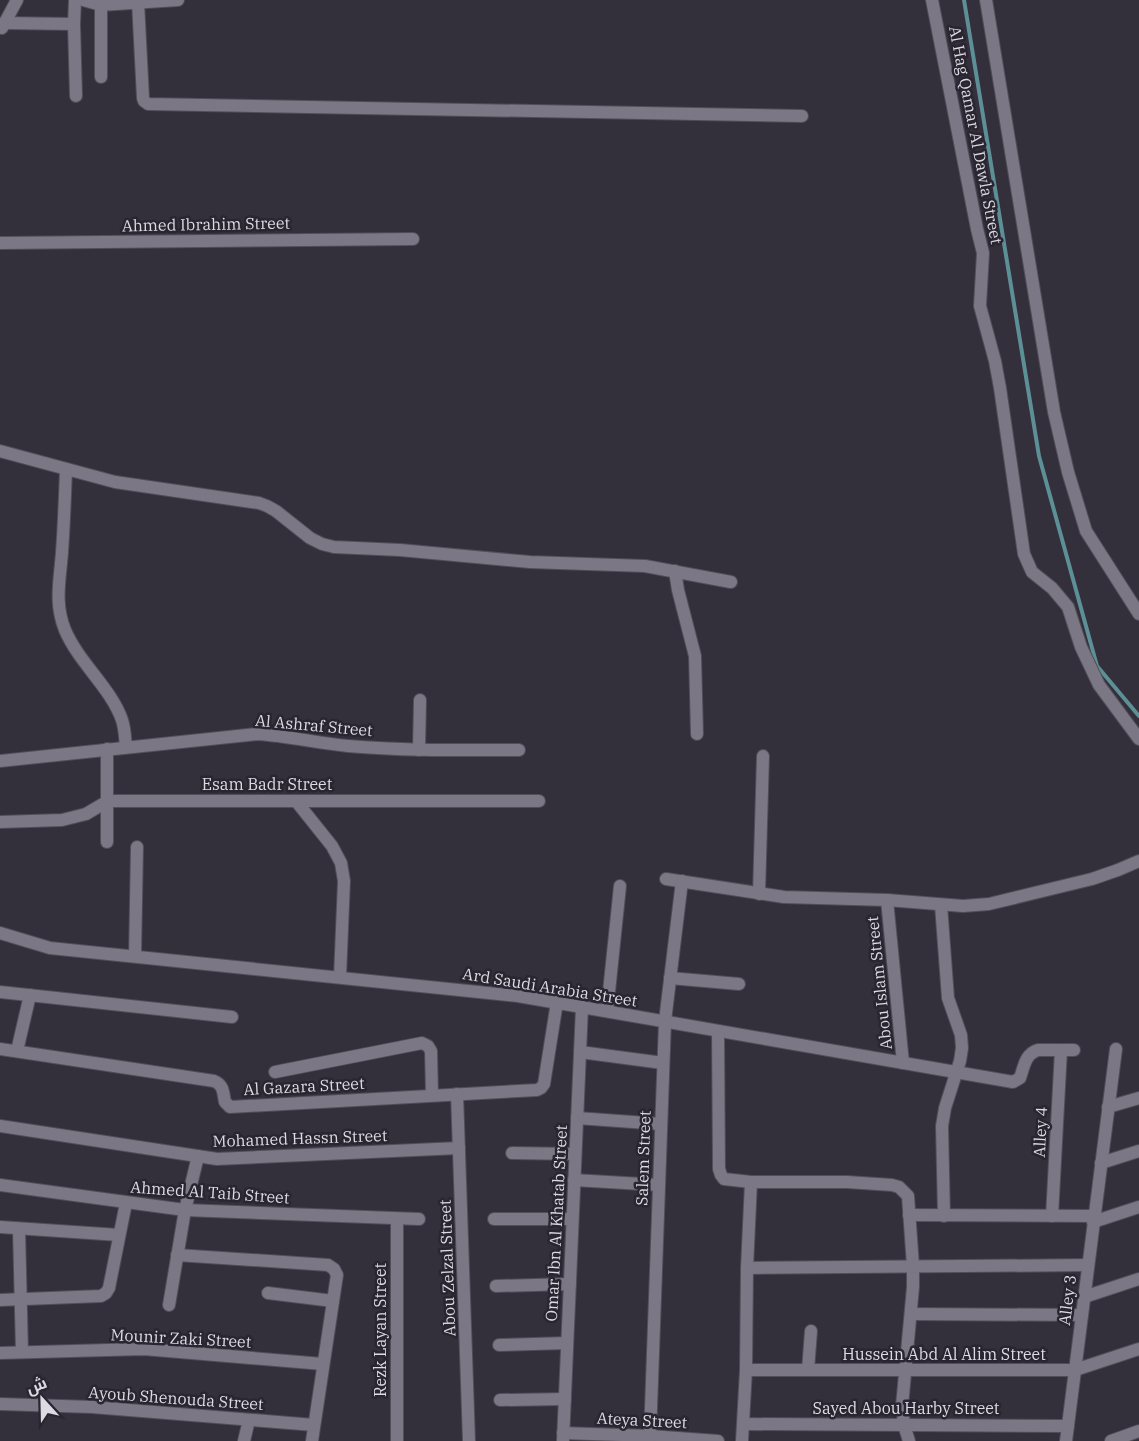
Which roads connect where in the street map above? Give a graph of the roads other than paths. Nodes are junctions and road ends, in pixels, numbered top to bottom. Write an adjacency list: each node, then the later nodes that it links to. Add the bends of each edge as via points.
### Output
1 (17, 0): 11 (street)
2 (75, 0): 10 (street)
3 (83, 0): 9 (street)
4 (178, 0): 7 (street)
5 (932, 0): 24 (street, Al Hag Qamar Al Dawla Street, via 983,253 980,306 1000,388 1024,554 1032,572 1068,607 1099,685)
6 (986, 0): 21 (street, Al Hag Qamar Al Dawla Street, via 1054,412 1068,472 1086,531)
7 (154, 1): 8 (street)
8 (138, 2): 9 (street); 14 (street, via 143,98 148,104)
9 (101, 5): 12 (street)
10 (74, 24): 11 (street); 13 (street)
11 (2, 27)
12 (101, 76)
13 (75, 96)
14 (802, 116)
15 (413, 239): 16 (street, Ahmed Ibrahim Street)
16 (0, 243)
17 (0, 451): 18 (street)
18 (66, 469): 19 (street, via 115,482 259,503 310,537 334,547); 25 (street, via 59,607 76,652 122,720)
19 (675, 571): 20 (street); 23 (street, via 695,656)
20 (731, 582)
21 (1139, 614)
22 (420, 700): 27 (street)
23 (696, 734)
24 (1139, 739)
25 (126, 747): 26 (street, Al Ashraf Street); 27 (street, Al Ashraf Street, via 257,734 347,746)
26 (108, 749): 30 (street, Al Ashraf Street); 31 (street)
27 (418, 750): 28 (street, Al Ashraf Street)
28 (519, 750)
29 (763, 756): 41 (street)
30 (0, 761)
31 (108, 801): 32 (street, Esam Badr Street); 34 (street, Esam Badr Street, via 68,819); 35 (street)
32 (296, 801): 33 (street, Esam Badr Street); 46 (street, via 341,863 344,881)
33 (539, 801)
34 (0, 822)
35 (107, 842)
36 (137, 847): 45 (street)
37 (1139, 861): 43 (street, via 1092,879 989,904)
38 (666, 879): 39 (street)
39 (682, 881): 41 (street); 47 (street, Salem Street)
40 (620, 886): 53 (street)
41 (759, 894): 42 (street)
42 (887, 900): 43 (street); 63 (street, Abou Islam Street)
43 (941, 905): 65 (street, via 948,998 961,1035)
44 (0, 933): 45 (street, Ard Saudi Arabia Street, via 50,948)
45 (135, 956): 46 (street, Ard Saudi Arabia Street)
46 (340, 977): 51 (street, Ard Saudi Arabia Street)
47 (670, 978): 48 (street); 55 (street, Salem Street)
48 (739, 984)
49 (0, 992): 50 (street)
50 (30, 995): 54 (street); 60 (street)
51 (557, 1002): 52 (street, Ard Saudi Arabia Street); 66 (street, Al Gazara Street, via 542,1088)
52 (582, 1007): 53 (street, Ard Saudi Arabia Street); 61 (street, Omar Ibn Al Khatab Street)
53 (607, 1011): 55 (street, Ard Saudi Arabia Street)
54 (232, 1017)
55 (665, 1022): 56 (street, Ard Saudi Arabia Street); 62 (street, Salem Street)
56 (718, 1031): 63 (street, Ard Saudi Arabia Street); 80 (street, via 719,1169 724,1179)
57 (0, 1049): 60 (street, Al Gazara Street)
58 (1116, 1049): 69 (street, Alley 3)
59 (1068, 1050): 65 (street, Ard Saudi Arabia Street, via 1038,1050 1029,1054 1016,1082); 87 (street, Alley 4)
60 (17, 1051): 67 (street, Al Gazara Street, via 214,1081 223,1088 230,1107)
61 (580, 1053): 62 (street); 70 (street, Omar Ibn Al Khatab Street)
62 (663, 1063): 71 (street, Salem Street)
63 (903, 1064): 65 (street, Ard Saudi Arabia Street)
64 (275, 1072): 67 (street, via 422,1043 431,1052)
65 (956, 1073): 88 (street, via 942,1126)
66 (457, 1094): 67 (street, Al Gazara Street); 73 (street, Abou Zelzal Street)
67 (432, 1095)
68 (1139, 1098): 69 (street)
69 (1108, 1107): 78 (street, Alley 3)
70 (577, 1118): 71 (street); 76 (street, Omar Ibn Al Khatab Street)
71 (661, 1124): 82 (street, Salem Street)
72 (0, 1126): 77 (street, Mohamed Hassn Street)
73 (459, 1148): 77 (street, Mohamed Hassn Street, via 217,1159); 137 (street, Abou Zelzal Street)
74 (1139, 1151): 78 (street)
75 (512, 1153): 76 (street)
76 (575, 1154): 79 (street, Omar Ibn Al Khatab Street)
77 (198, 1156): 85 (street)
78 (1101, 1163): 92 (street, Alley 3)
79 (574, 1180): 82 (street); 91 (street, Omar Ibn Al Khatab Street)
80 (751, 1182): 86 (street, via 892,1185 908,1196); 100 (street)
81 (0, 1185): 83 (street, Ahmed Al Taib Street)
82 (659, 1185): 132 (street, Salem Street)
83 (126, 1203): 85 (street, Ahmed Al Taib Street); 96 (street)
84 (1139, 1208): 92 (street)
85 (185, 1210): 89 (street, Ahmed Al Taib Street); 97 (street)
86 (909, 1215): 88 (street); 99 (street)
87 (1052, 1215): 88 (street); 92 (street)
88 (944, 1216)
89 (397, 1219): 93 (street, Ahmed Al Taib Street); 136 (street, Rezk Layan Street)
90 (494, 1219): 91 (street)
91 (572, 1219): 102 (street, Omar Ibn Al Khatab Street)
92 (1094, 1219): 98 (street, Alley 3)
93 (419, 1220)
94 (0, 1227): 95 (street)
95 (19, 1229): 96 (street); 106 (street)
96 (119, 1235): 106 (street, via 109,1288 104,1295)
97 (177, 1255): 108 (street, via 328,1265 337,1275); 109 (street)
98 (1088, 1265): 99 (street); 105 (street, Alley 3)
99 (913, 1266): 100 (street); 110 (street)
100 (747, 1268): 119 (street)
101 (1139, 1279): 105 (street)
102 (570, 1284): 103 (street); 113 (street, Omar Ibn Al Khatab Street)
103 (496, 1286)
104 (268, 1293): 108 (street)
105 (1084, 1297): 111 (street, Alley 3)
106 (21, 1299): 107 (street); 116 (street)
107 (0, 1300)
108 (333, 1301): 118 (street)
109 (169, 1305)
110 (911, 1314): 111 (street); 121 (street)
111 (1082, 1315): 122 (street, Alley 3)
112 (811, 1331): 120 (street)
113 (567, 1343): 114 (street); 123 (street, Omar Ibn Al Khatab Street)
114 (499, 1345)
115 (1139, 1349): 122 (street, Hussein Abd Al Alim Street)
116 (22, 1352): 117 (street, Mounir Zaki Street); 118 (street, Mounir Zaki Street, via 144,1349)
117 (0, 1353)
118 (323, 1364): 128 (street)
119 (746, 1370): 120 (street, Hussein Abd Al Alim Street); 127 (street)
120 (808, 1370): 121 (street, Hussein Abd Al Alim Street)
121 (905, 1370): 122 (street, Hussein Abd Al Alim Street); 129 (street)
122 (1075, 1370): 130 (street, Alley 3)
123 (565, 1399): 124 (street); 133 (street, Omar Ibn Al Khatab Street)
124 (500, 1400)
125 (0, 1404): 126 (street, Ayoub Shenouda Street)
126 (249, 1420): 128 (street, Ayoub Shenouda Street); 134 (street)
127 (744, 1424): 129 (street, Sayed Abou Harby Street); 139 (street)
128 (314, 1425): 135 (street)
129 (904, 1425): 130 (street, Sayed Abou Harby Street); 140 (street)
130 (1068, 1426): 141 (street, Alley 3)
131 (1139, 1431): 142 (street)
132 (650, 1436): 133 (street, Ateya Street); 138 (street, Ateya Street)
133 (563, 1437)
134 (243, 1441)
135 (312, 1441)
136 (397, 1441)
137 (469, 1441)
138 (718, 1441)
139 (742, 1441)
140 (909, 1441)
141 (1066, 1441)
142 (1111, 1441)

